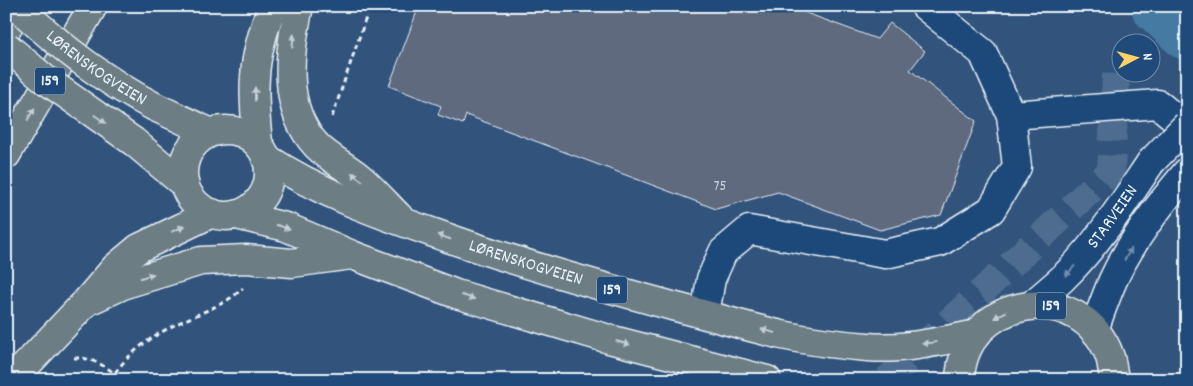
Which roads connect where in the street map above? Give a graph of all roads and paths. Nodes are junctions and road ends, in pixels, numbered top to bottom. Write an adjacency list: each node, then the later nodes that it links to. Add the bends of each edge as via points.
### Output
1 (18, 6): 7 (highway, 159); 12 (highway, LØRENSKOGVEIEN / 159, bridge, via 36,24 120,89)
2 (93, 6): 14 (highway, 159, one-way to 2)
3 (272, 6): 13 (highway, one-way to 3, via 255,106 255,78 258,52)
4 (300, 6): 18 (highway, one-way to 4, via 360,178 316,144 302,123 292,95 290,63)
5 (370, 6): 10 (path)
6 (926, 6): 9 (street, via 983,53)
7 (6, 30)
8 (6, 46): 16 (highway, 159, one-way to 16, bridge, via 46,80 134,142)
9 (1011, 115): 11 (street, via 1158,104); 23 (street, via 1018,167 992,210 940,242 885,254 749,230 724,252 711,278)
10 (330, 124)
11 (1187, 127): 22 (street, STARVEIEN, one-way to 22, bridge, via 1151,162 1079,260)
12 (209, 132): 13 (highway, 159, via 235,130 247,135); 16 (highway, via 187,153 182,168)
13 (262, 150): 17 (highway, via 269,170 264,193 248,210); 18 (highway, LØRENSKOGVEIEN / 159, via 286,171 331,194)
14 (6, 155)
15 (1182, 178): 24 (street, STARVEIEN, one-way to 15, via 1114,279 1150,219)
16 (184, 184): 17 (highway, 159, via 202,209)
17 (224, 214): 19 (highway, 159, one-way to 19, via 286,227); 21 (highway, one-way to 17, via 115,268 139,248)
18 (405, 223): 23 (highway, LØRENSKOGVEIEN / 159, one-way to 18, via 550,272)
19 (352, 255): 21 (highway, one-way to 19, via 126,284 201,262 246,259 292,263); 31 (highway, 159, one-way to 31, via 456,294 534,318)
20 (244, 287): 28 (path, via 224,303 144,342)
21 (86, 302): 29 (highway)
22 (1032, 305): 24 (highway, 159, via 1066,310); 25 (highway, 159, one-way to 25, via 1001,314)
23 (706, 314): 25 (highway, LØRENSKOGVEIEN / 159, one-way to 23, via 938,342 870,347 782,335)
24 (1094, 330): 27 (highway, 159, via 1104,343)
25 (976, 334): 32 (highway, 159, via 965,355)
26 (68, 359): 28 (path, via 92,360)
27 (1112, 369): 33 (highway)
28 (114, 373): 30 (path)
29 (12, 380)
30 (110, 380)
31 (766, 380)
32 (960, 380)
33 (1131, 380)

